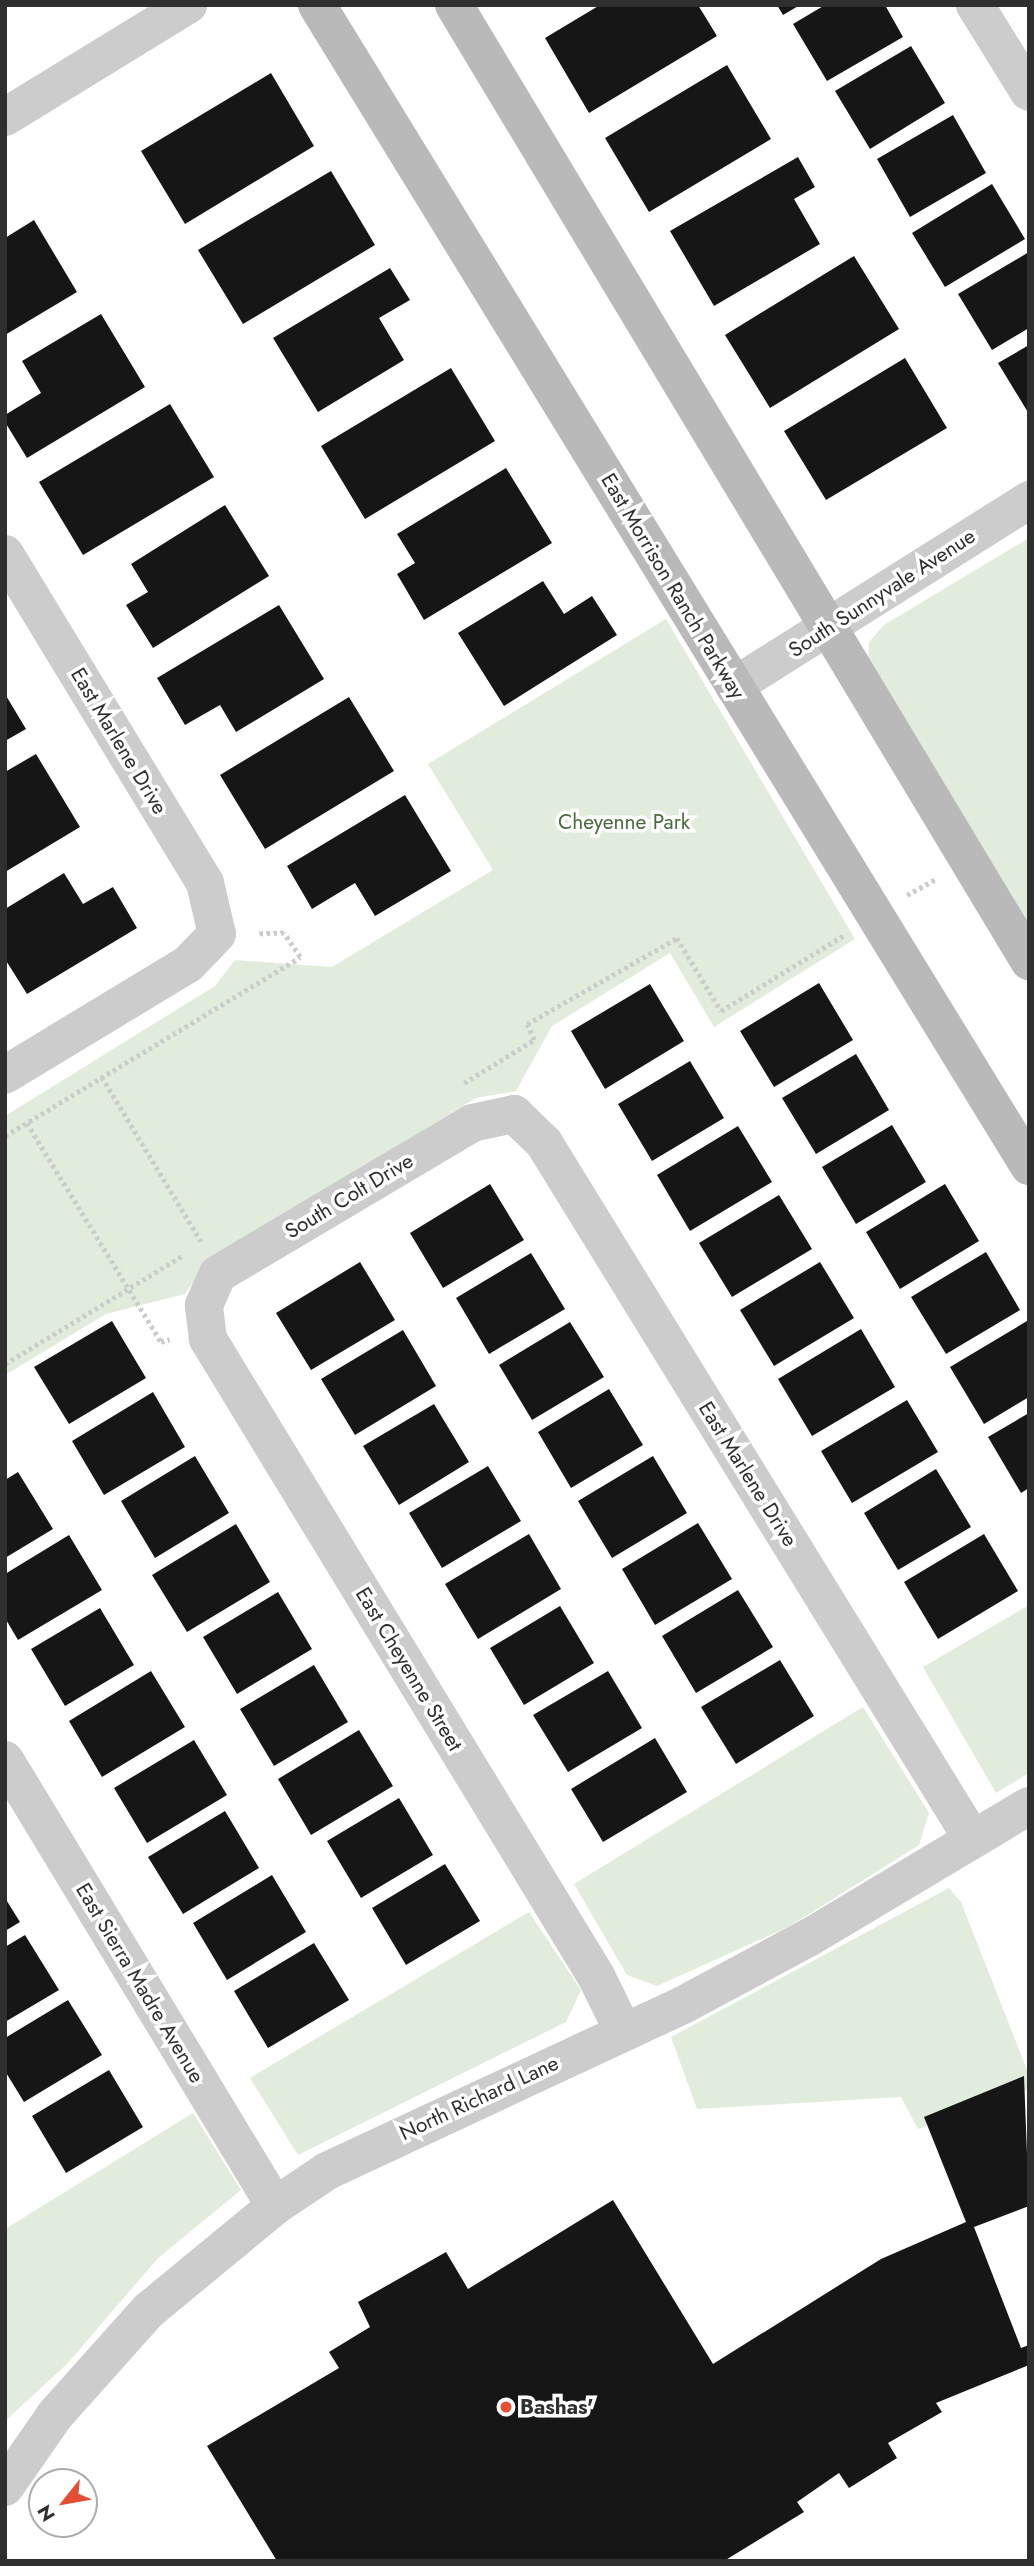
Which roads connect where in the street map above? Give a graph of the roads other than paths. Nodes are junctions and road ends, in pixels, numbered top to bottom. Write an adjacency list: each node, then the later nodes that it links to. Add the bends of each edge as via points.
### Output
1 (188, 5): 6 (street)
2 (317, 5): 10 (street, East Morrison Ranch Parkway)
3 (454, 5): 9 (street)
4 (975, 5): 5 (street)
5 (1029, 92)
6 (5, 117)
7 (1029, 500): 9 (street, South Sunnyvale Avenue)
8 (5, 554): 12 (street, East Marlene Drive, via 205,883 217,934 188,964)
9 (826, 631): 10 (street, South Sunnyvale Avenue); 11 (street)
10 (734, 686): 14 (street, East Morrison Ranch Parkway)
11 (1029, 961)
12 (5, 1075)
13 (514, 1114): 15 (street, South Colt Drive, via 472,1123 218,1274); 18 (street, East Marlene Drive, via 544,1143)
14 (1029, 1166)
15 (205, 1315): 19 (street, East Cheyenne Street, via 208,1339 596,1976)
16 (5, 1760): 20 (street, East Sierra Madre Avenue)
17 (1029, 1806): 18 (street, North Richard Lane)
18 (973, 1840): 19 (street, North Richard Lane, via 810,1937)
19 (623, 2031): 20 (street, North Richard Lane, via 327,2171)
20 (275, 2206): 21 (street, North Richard Lane, via 149,2310 94,2368)
21 (5, 2487)

